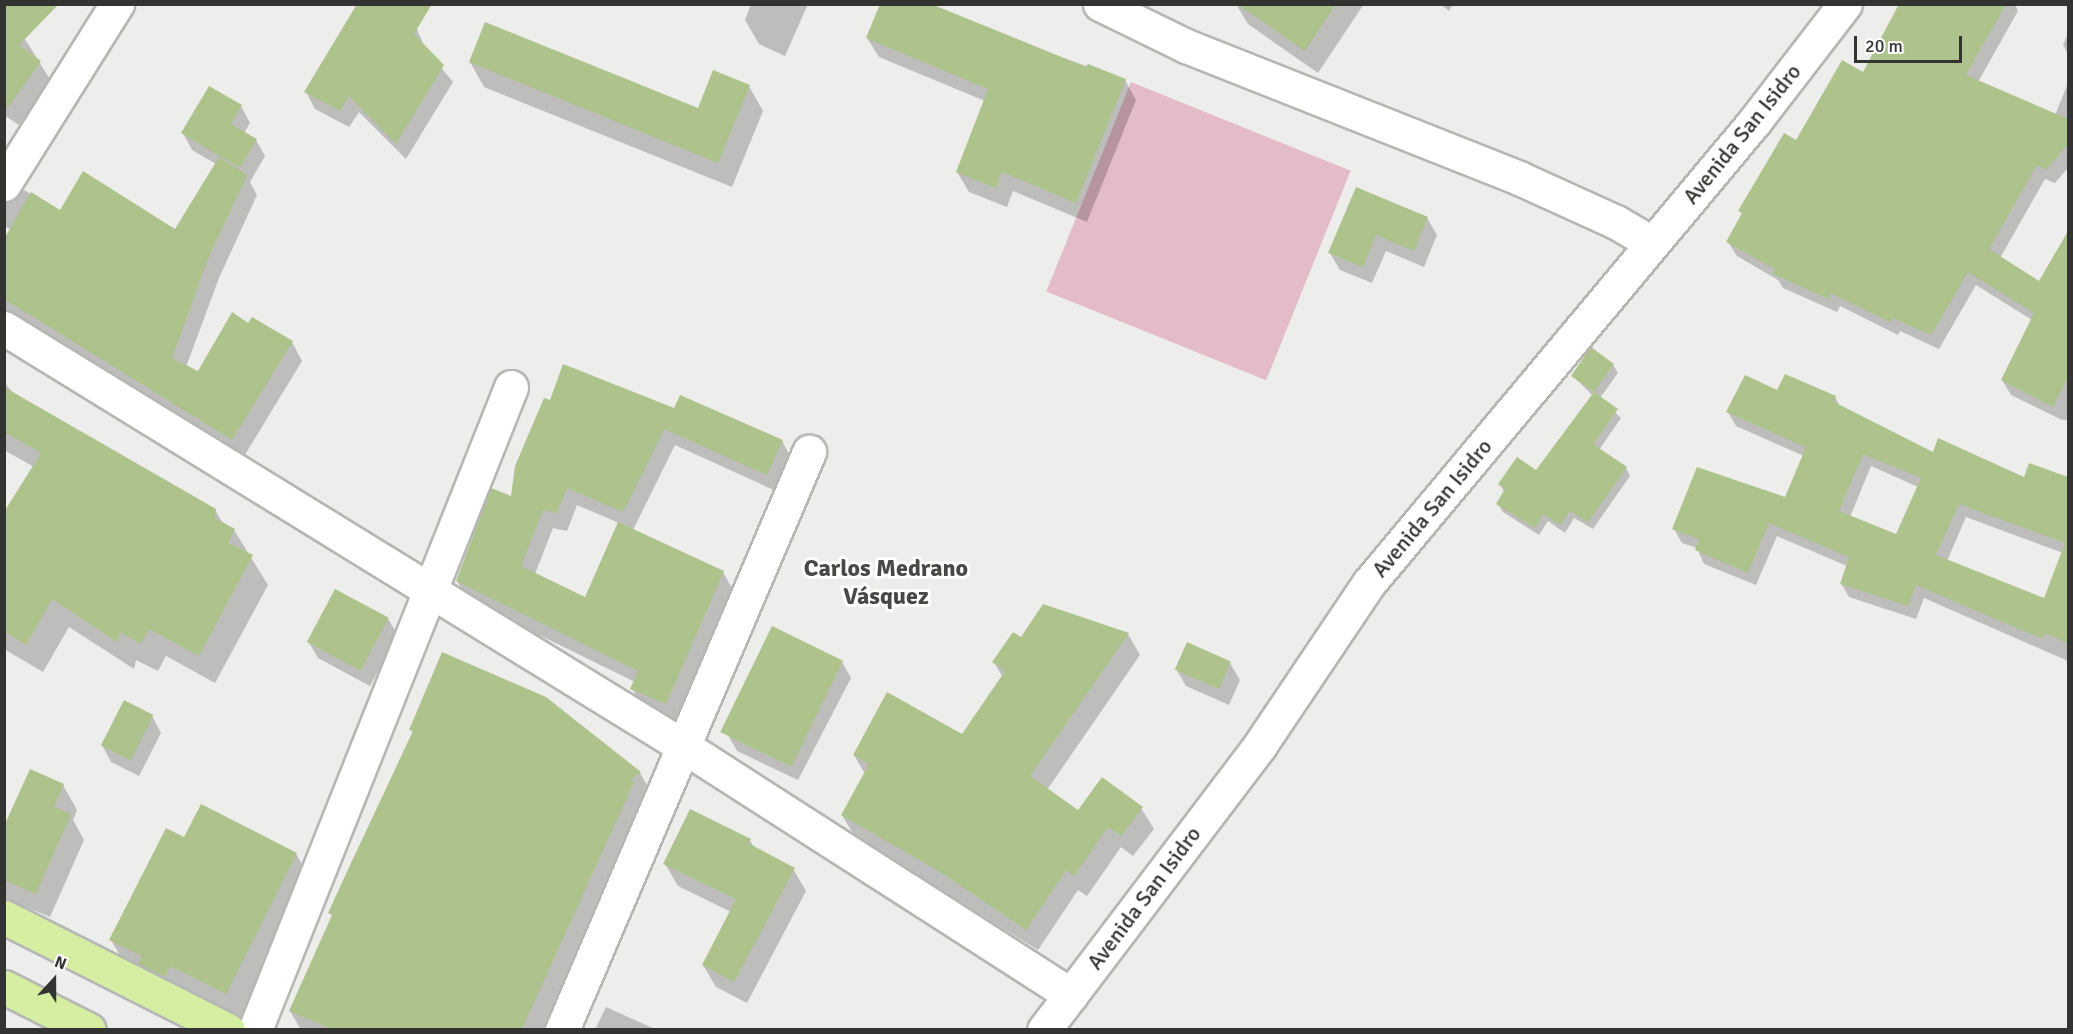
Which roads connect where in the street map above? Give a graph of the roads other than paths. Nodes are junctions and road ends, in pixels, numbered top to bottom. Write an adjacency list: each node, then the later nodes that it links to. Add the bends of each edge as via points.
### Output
1 (117, 4): 4 (street)
2 (1100, 4): 5 (street, via 1186,46 1519,178 1616,222)
3 (1845, 4): 5 (street, Avenida San Isidro, via 1754,122)
4 (4, 184)
5 (1652, 243): 13 (street, Avenida San Isidro, via 1369,583 1260,745)
6 (4, 328): 9 (street)
7 (510, 387): 9 (street)
8 (809, 452): 10 (street)
9 (429, 590): 10 (street); 16 (street)
10 (683, 746): 13 (street); 17 (street)
11 (4, 917): 15 (main road)
12 (4, 987): 14 (main road)
13 (1071, 995): 18 (street, Avenida San Isidro)
14 (89, 1029)
15 (228, 1029)
16 (255, 1029)
17 (562, 1029)
18 (1044, 1029)

